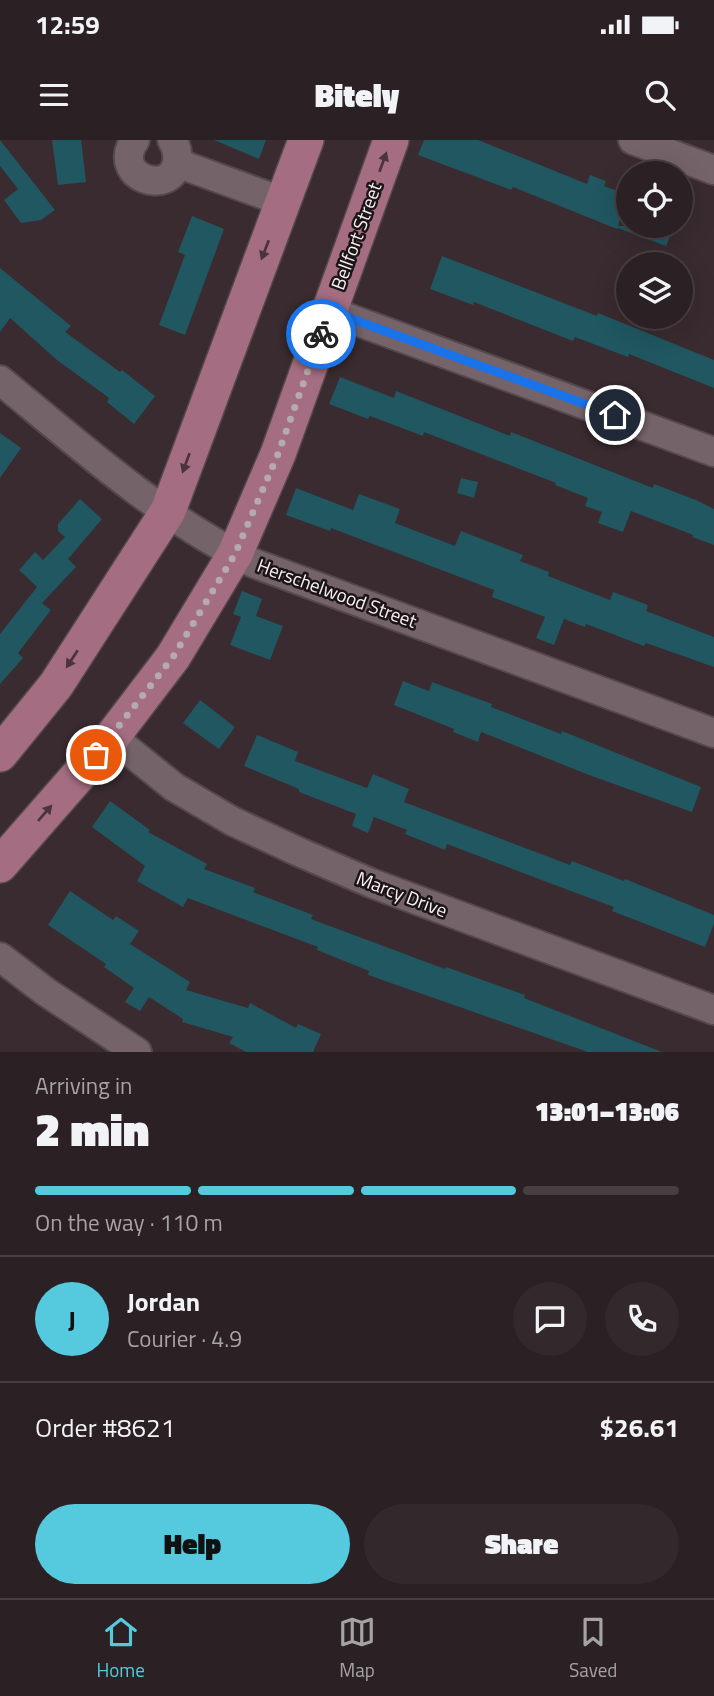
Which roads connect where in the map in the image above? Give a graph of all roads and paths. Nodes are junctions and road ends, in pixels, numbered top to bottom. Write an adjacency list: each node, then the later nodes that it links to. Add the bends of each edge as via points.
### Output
1 (135, 140): 5 (street, via 130,149 131,166 150,181 173,172)
2 (306, 140): 7 (main road)
3 (391, 140): 8 (main road, Bellfort Street, one-way to 3)
4 (633, 140): 6 (street)
5 (175, 151): 7 (street)
6 (714, 170)
7 (284, 202): 11 (main road, one-way to 11)
8 (330, 311): 10 (street); 12 (main road, Bellfort Street, via 278,454)
9 (0, 380): 11 (street, Herschelwood Street, via 139,494)
10 (714, 452)
11 (168, 511): 12 (street, Herschelwood Street); 15 (main road, one-way to 15, via 56,685)
12 (235, 554): 13 (street, Herschelwood Street); 14 (main road, Bellfort Street, via 173,657)
13 (714, 733)
14 (112, 737): 16 (main road, Bellfort Street, one-way to 14); 18 (street, Marcy Drive, via 174,787 299,852)
15 (0, 754)
16 (0, 865)
17 (0, 957): 19 (street)
18 (714, 1010)
19 (137, 1052)

